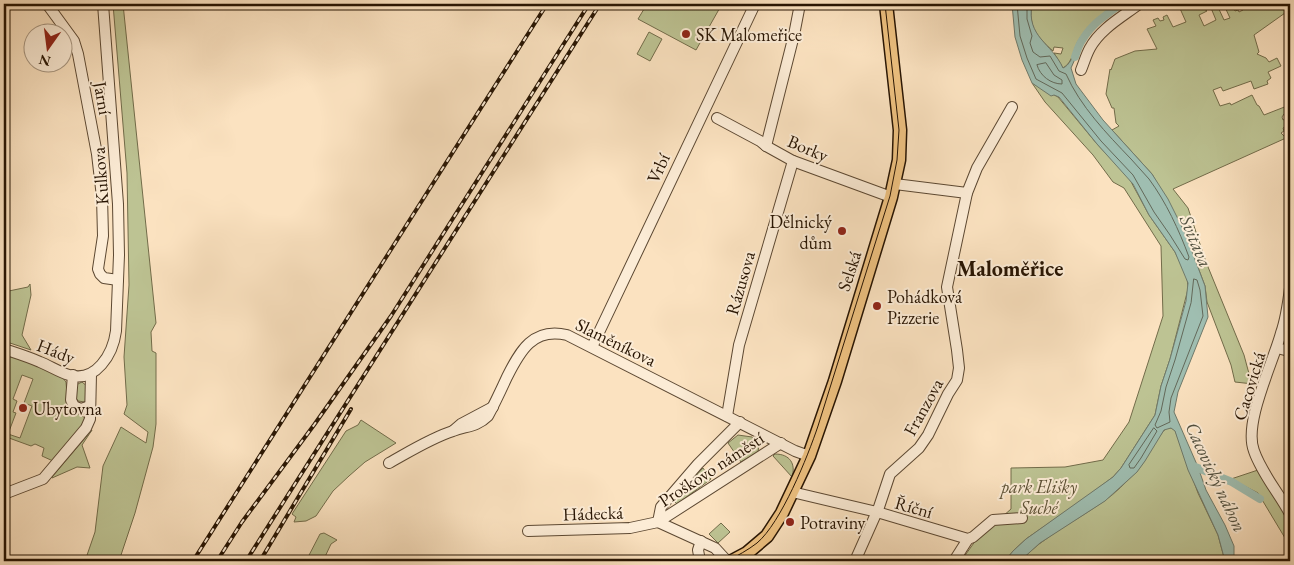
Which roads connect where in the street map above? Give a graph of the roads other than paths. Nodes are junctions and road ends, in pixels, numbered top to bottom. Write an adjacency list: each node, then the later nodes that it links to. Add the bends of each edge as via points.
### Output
1 (47, 4): 14 (street, Jarní, via 74,41 78,54 102,197 103,236 98,269 104,278)
2 (103, 4): 14 (street, Kulkova, via 118,204)
3 (755, 4): 17 (street, Vrbí)
4 (800, 4): 10 (street)
5 (1139, 4): 7 (street, via 1095,40)
6 (883, 5): 12 (main road, Selská, via 900,130)
7 (1081, 70)
8 (1012, 106): 13 (street, Franzova, via 977,168)
9 (717, 118): 10 (street, Borky)
10 (766, 146): 11 (street, Borky)
11 (793, 162): 12 (street, Borky); 24 (street, Rázusova, via 739,345)
12 (896, 189): 13 (street); 27 (main road, Selská)
13 (967, 193): 31 (street, Franzova, via 947,287 958,375 928,436 890,474)
14 (118, 280): 16 (street, Kulkova)
15 (1290, 288): 18 (street, Cacovická)
16 (114, 346): 21 (street, Hády)
17 (592, 347): 24 (street, Slaměníkova); 28 (street, Slaměníkova, via 559,333 541,335 525,346 517,357 493,407)
18 (1277, 348): 19 (street); 32 (street, Cacovická, via 1252,424 1252,442 1261,467)
19 (1290, 348)
20 (4, 349): 22 (street, Hády)
21 (91, 374): 22 (street, Hády); 23 (street)
22 (73, 375): 23 (street, via 71,400 74,406 80,409)
23 (90, 406): 30 (street, via 86,428 47,476)
24 (727, 416): 25 (street, Proškovo náměstí)
25 (740, 422): 26 (street, Proškovo náměstí); 34 (street, Proškovo náměstí, via 661,507)
26 (781, 443): 27 (street, Proškovo náměstí); 34 (street, Proškovo náměstí)
27 (809, 456): 29 (main road, Selská)
28 (389, 463)
29 (792, 492): 31 (street, Říční); 40 (main road, Selská, via 767,536 759,545)
30 (4, 494)
31 (876, 512): 36 (street, Říční); 41 (street, Franzova)
32 (1290, 514)
33 (1022, 518): 36 (street, via 993,520)
34 (658, 522): 35 (street, Hádecká, via 630,528); 37 (street, Proškovo náměstí)
35 (528, 531)
36 (968, 540): 42 (street)
37 (701, 541): 38 (street, via 698,550); 39 (street, Proškovo náměstí, via 715,548)
38 (700, 561)
39 (727, 561)
40 (732, 561)
41 (855, 561)
42 (954, 561)

